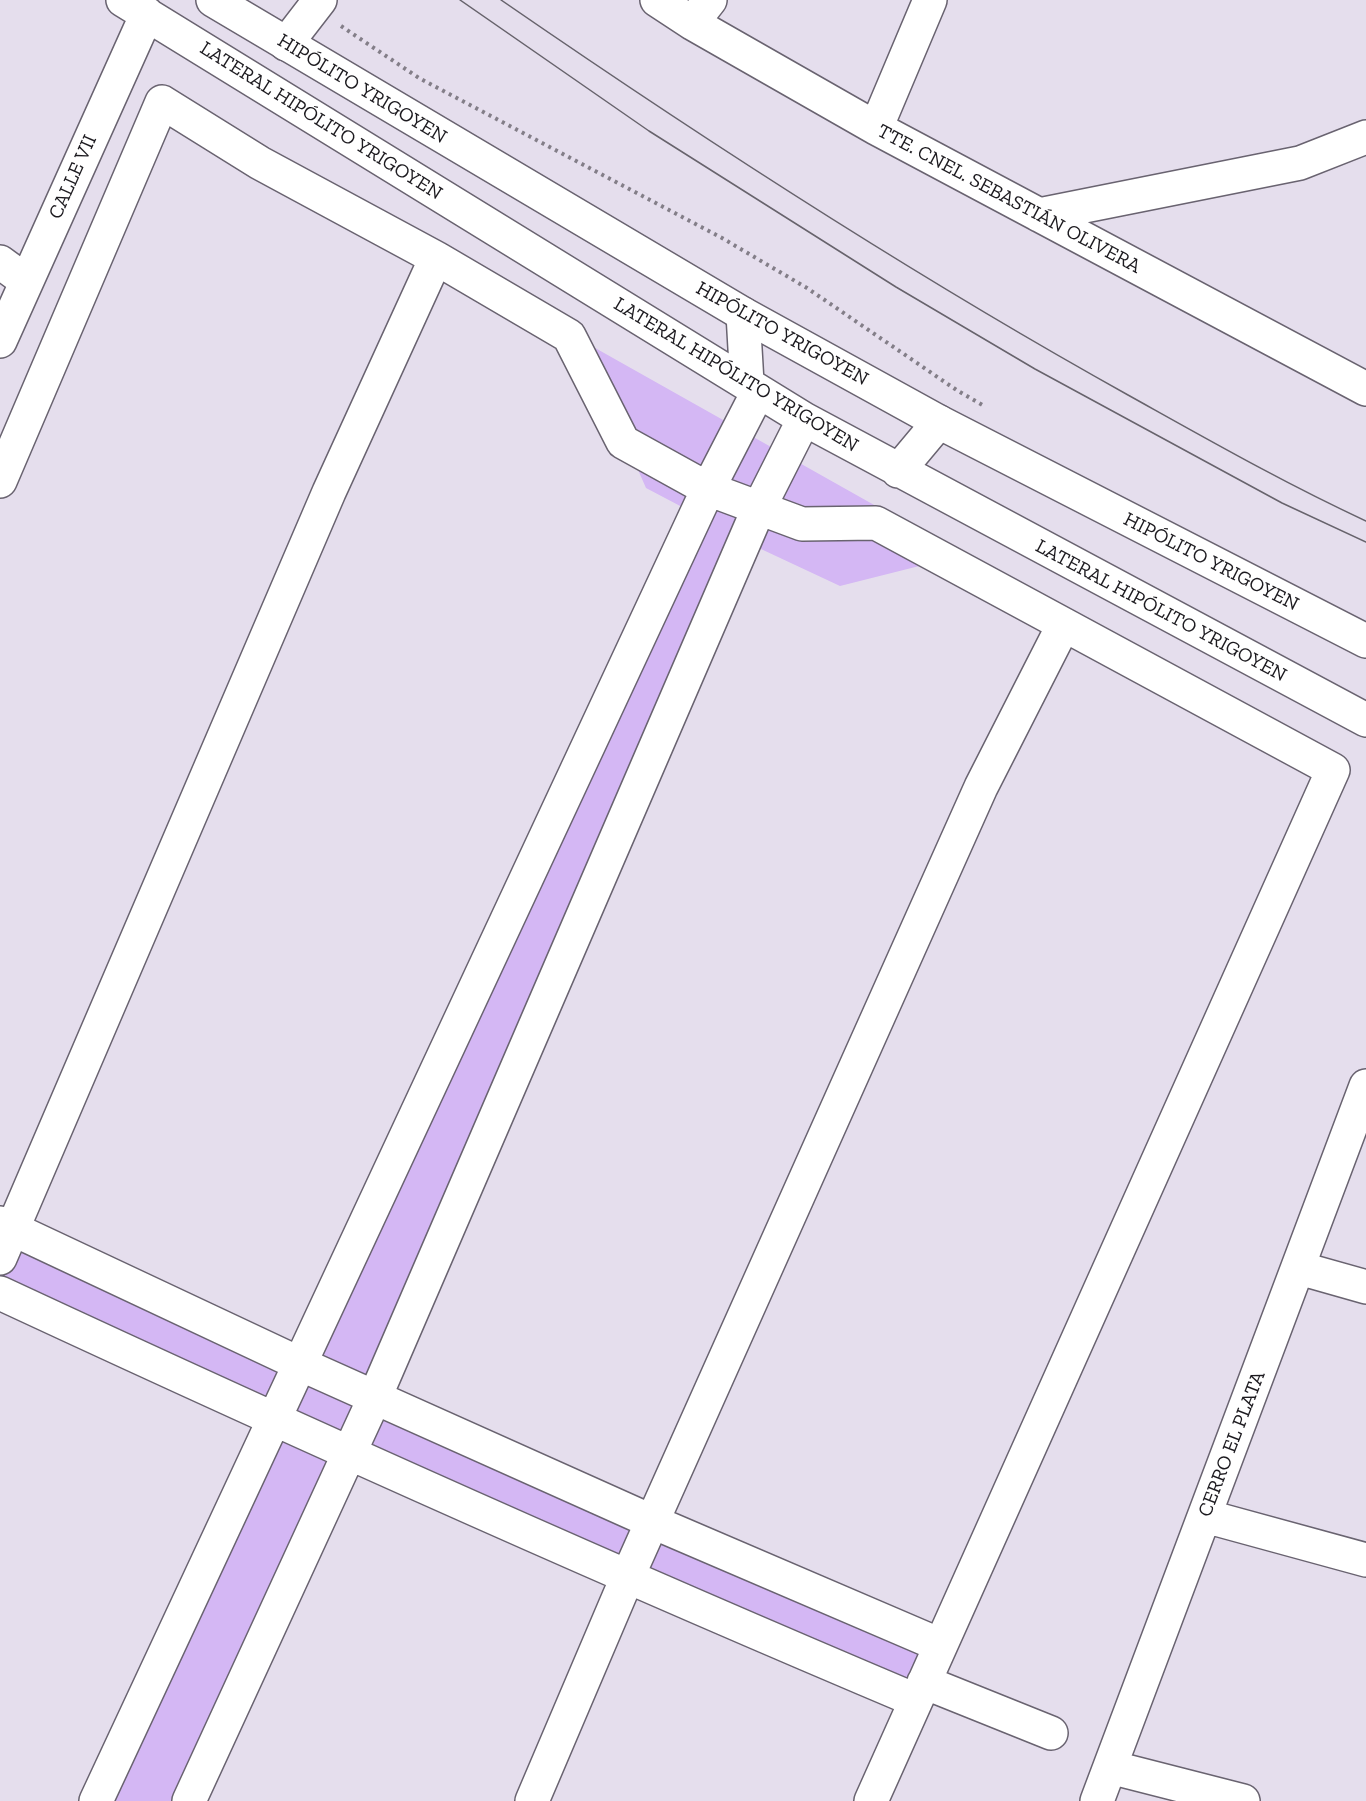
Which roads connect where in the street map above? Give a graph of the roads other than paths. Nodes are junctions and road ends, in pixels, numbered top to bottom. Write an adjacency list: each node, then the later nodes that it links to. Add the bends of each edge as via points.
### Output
1 (213, 0): 7 (street, HIPÓLITO YRIGOYEN)
2 (657, 0): 6 (street, TTE. CNEL. SEBASTIÁN OLIVERA)
3 (930, 0): 8 (street)
4 (316, 5): 7 (street)
5 (135, 7): 12 (street, CALLE VII); 15 (street, LATERAL HIPÓLITO YRIGOYEN)
6 (701, 12): 8 (street, TTE. CNEL. SEBASTIÁN OLIVERA)
7 (286, 44): 13 (street, HIPÓLITO YRIGOYEN)
8 (876, 128): 10 (street, TTE. CNEL. SEBASTIÁN OLIVERA)
9 (1366, 137): 10 (street, via 1300,163)
10 (1039, 215): 16 (street, TTE. CNEL. SEBASTIÁN OLIVERA)
11 (436, 258): 20 (street, via 260,163 162,102); 21 (street, via 569,336 623,442); 27 (street, via 329,492)
12 (13, 271): 14 (street, CALLE VII)
13 (743, 314): 15 (street); 18 (street, HIPÓLITO YRIGOYEN)
14 (0, 341)
15 (752, 387): 17 (street, LATERAL HIPÓLITO YRIGOYEN); 21 (street)
16 (1366, 389)
17 (804, 419): 19 (street, LATERAL HIPÓLITO YRIGOYEN); 22 (street)
18 (939, 422): 19 (street); 24 (street, HIPÓLITO YRIGOYEN)
19 (898, 471): 25 (street, LATERAL HIPÓLITO YRIGOYEN)
20 (0, 482)
21 (708, 489): 22 (street); 32 (street)
22 (758, 510): 23 (street, via 802,524 876,523); 33 (street)
23 (1063, 626): 37 (street, via 981,787); 40 (street, via 1333,770)
24 (1366, 641)
25 (1366, 720)
26 (1366, 1086): 29 (street, CERRO EL PLATA)
27 (7, 1226): 28 (street); 32 (street)
28 (0, 1258)
29 (1299, 1268): 30 (street); 36 (street, CERRO EL PLATA)
30 (1366, 1287)
31 (0, 1293): 34 (street)
32 (298, 1363): 33 (street); 34 (street)
33 (375, 1397): 35 (street); 37 (street)
34 (272, 1419): 35 (street); 44 (street)
35 (350, 1454): 39 (street); 45 (street)
36 (1205, 1516): 38 (street); 43 (street, CERRO EL PLATA)
37 (653, 1522): 39 (street); 40 (street)
38 (1366, 1560)
39 (627, 1578): 41 (street); 46 (street)
40 (940, 1645): 41 (street)
41 (919, 1691): 42 (street); 47 (street)
42 (1051, 1733)
43 (1110, 1767): 48 (street, CERRO EL PLATA); 49 (street)
44 (96, 1801)
45 (189, 1801)
46 (532, 1801)
47 (871, 1801)
48 (1097, 1801)
49 (1243, 1801)

